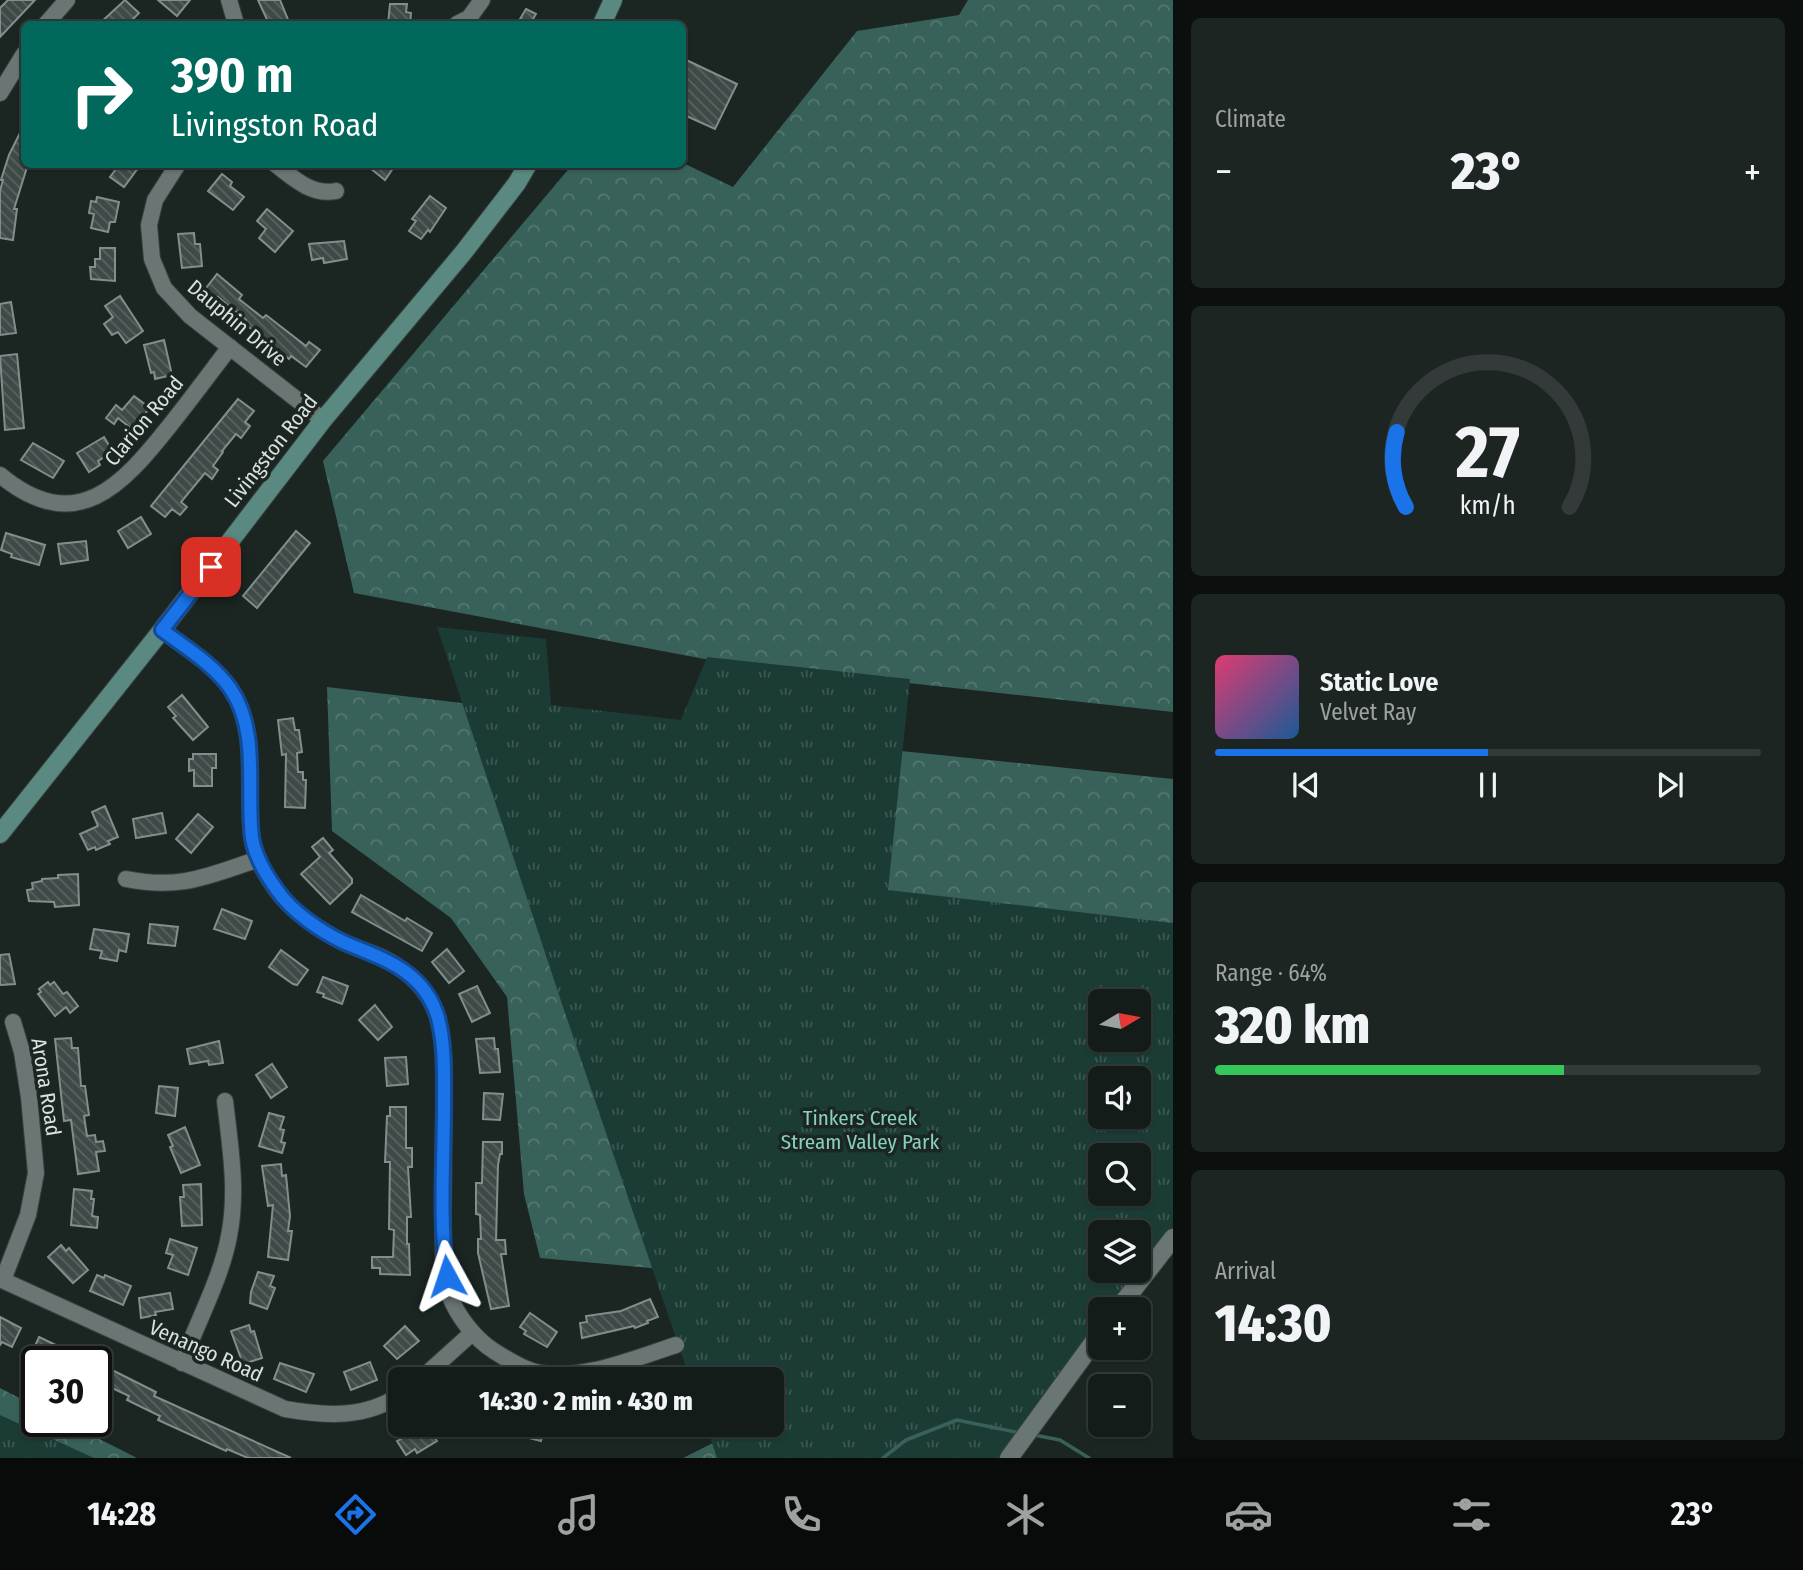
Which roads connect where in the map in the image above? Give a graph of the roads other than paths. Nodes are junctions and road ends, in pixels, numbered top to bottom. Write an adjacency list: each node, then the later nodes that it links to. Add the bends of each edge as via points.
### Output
1 (66, 0): 5 (street)
2 (229, 0): 6 (street)
3 (482, 0): 7 (street)
4 (613, 0): 8 (main road)
5 (48, 21)
6 (235, 21)
7 (463, 21)
8 (603, 21)
9 (21, 59): 10 (street)
10 (0, 93)
11 (175, 168): 15 (street, Dauphin Drive, via 150,214 152,259 171,297)
12 (281, 168): 14 (street, via 314,191)
13 (526, 168): 16 (main road, Livingston Road, via 463,253)
14 (336, 191)
15 (230, 347): 16 (street, Dauphin Drive); 17 (street, Clarion Road, via 152,448 122,481 101,494 51,503 26,494)
16 (323, 420): 18 (main road, Livingston Road)
17 (0, 475)
18 (162, 630): 19 (main road, Livingston Road); 20 (street, via 218,672 240,706 248,741 252,840)
19 (3, 826)
20 (259, 859): 21 (street, via 186,883); 27 (street, via 293,908 340,941 392,962 415,979 432,1003 444,1075 444,1260 449,1293)
21 (126, 879)
22 (12, 1022): 25 (street, Arona Road, via 22,1052 36,1173 28,1215)
23 (225, 1101): 30 (street, via 232,1158 229,1237)
24 (1173, 1238): 26 (street)
25 (1, 1280): 30 (street, Venango Road)
26 (1127, 1297)
27 (472, 1333): 28 (street, via 480,1343 532,1371 557,1374 580,1373); 31 (street)
28 (676, 1345)
29 (1088, 1350): 33 (street)
30 (182, 1363): 32 (street, Venango Road, via 299,1412 358,1412)
31 (434, 1367)
32 (388, 1401)
33 (1009, 1458)

